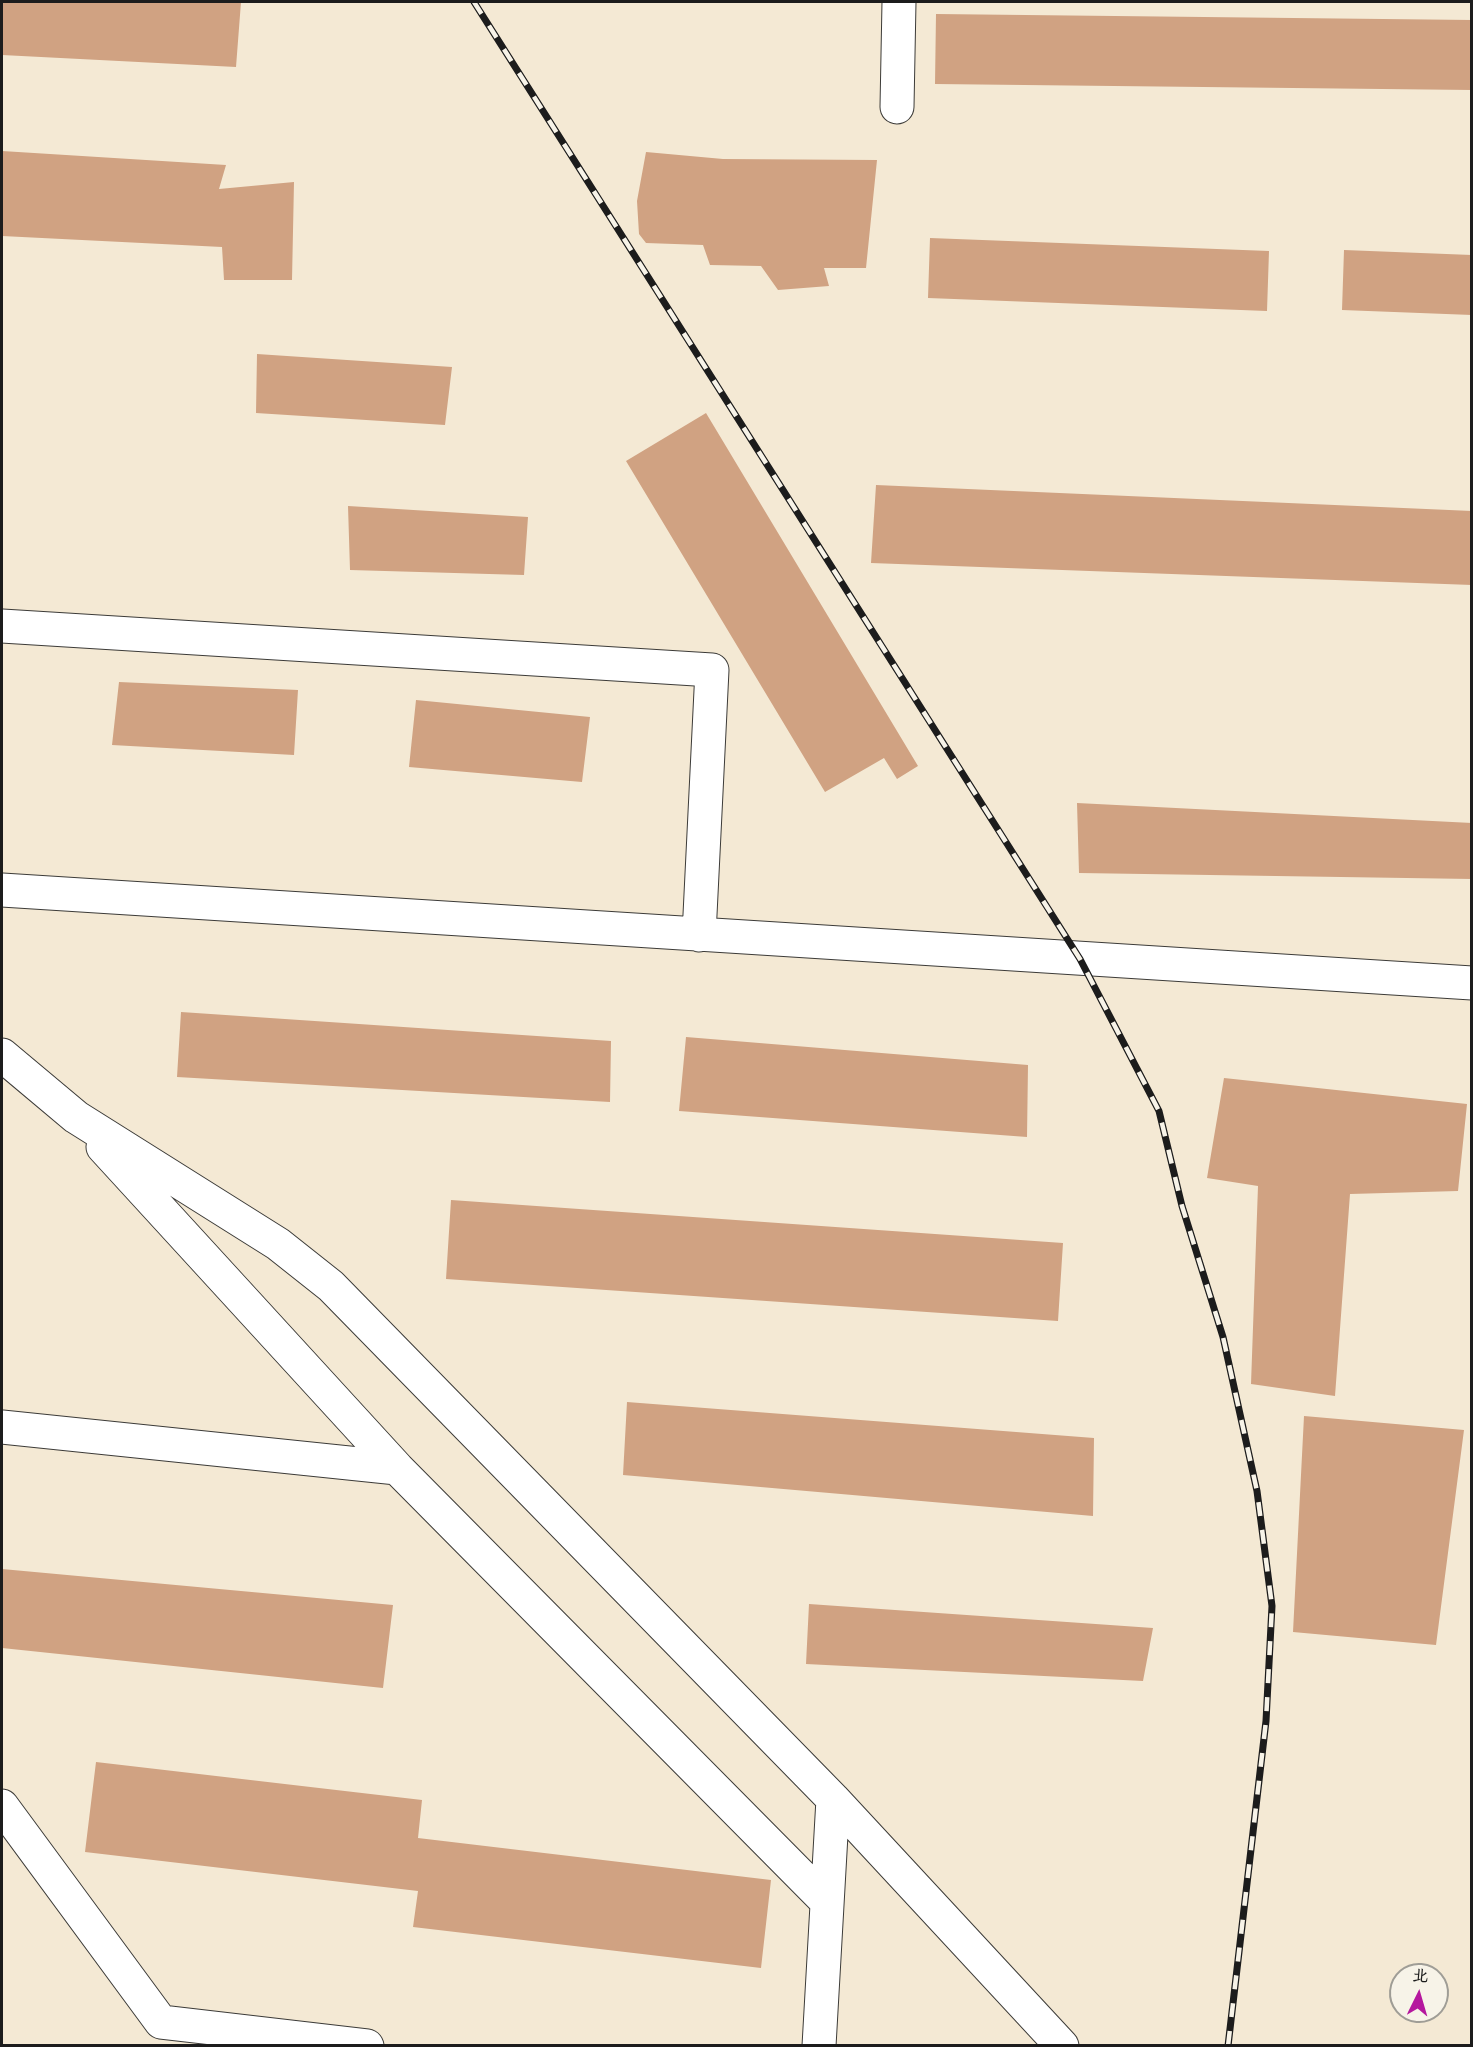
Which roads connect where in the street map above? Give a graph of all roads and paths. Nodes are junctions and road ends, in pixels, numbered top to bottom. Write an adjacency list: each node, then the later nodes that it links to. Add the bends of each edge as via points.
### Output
1 (899, 2): 2 (street)
2 (897, 107)
3 (2, 626): 5 (street, via 712,670)
4 (2, 890): 5 (street)
5 (699, 935): 6 (street)
6 (1472, 983)
7 (2, 1055): 8 (street)
8 (76, 1117): 10 (street); 11 (street, via 278,1244 331,1286)
9 (2, 1427): 10 (street)
10 (397, 1468): 13 (street)
11 (833, 1799): 13 (street); 16 (street)
12 (2, 1806): 14 (street, via 160,2022)
13 (827, 1902): 15 (street)
14 (367, 2046)
15 (819, 2046)
16 (1062, 2046)

